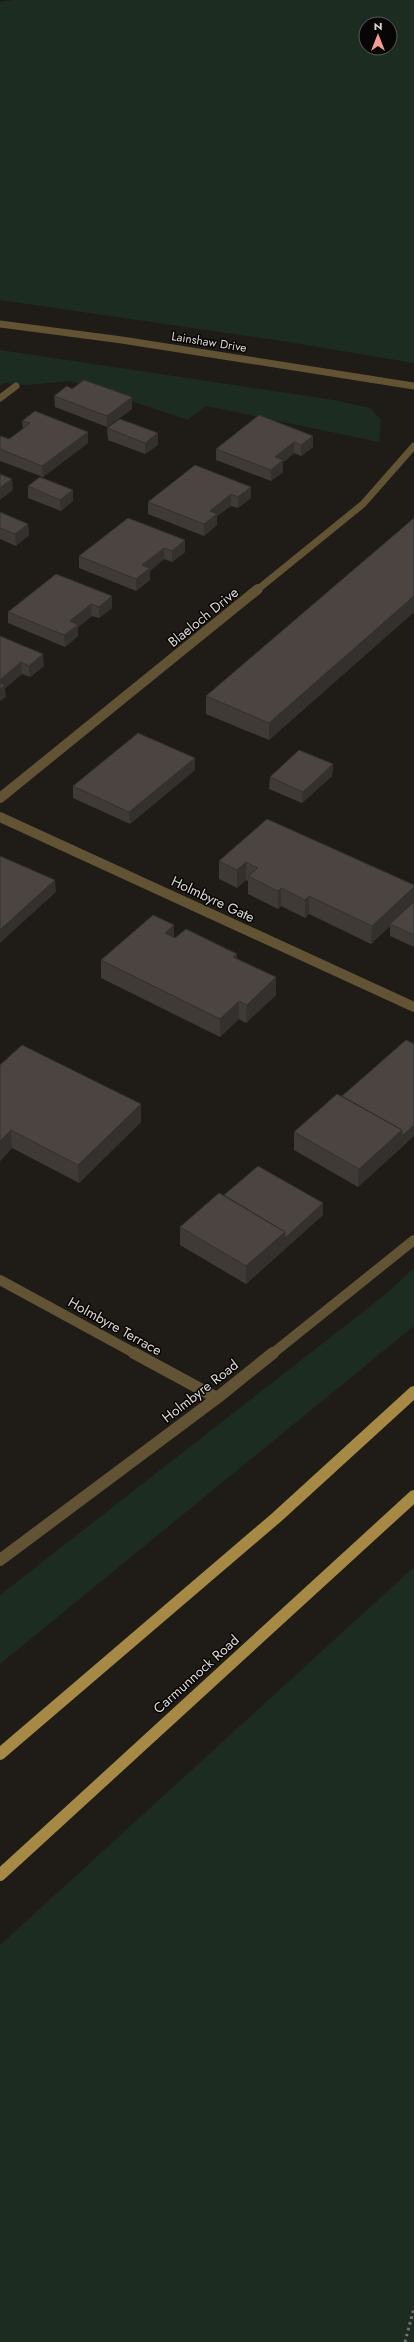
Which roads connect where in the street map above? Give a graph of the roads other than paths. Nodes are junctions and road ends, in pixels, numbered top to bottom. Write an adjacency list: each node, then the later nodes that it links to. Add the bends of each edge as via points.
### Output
1 (0, 324): 3 (street, Lainshaw Drive, via 122,340)
2 (16, 386): 4 (street)
3 (414, 386)
4 (0, 398)
5 (414, 446): 6 (street, Blaeloch Drive, via 363,504)
6 (0, 798)
7 (0, 817): 8 (street, Holmbyre Gate)
8 (414, 1007)
9 (414, 1240): 12 (street, Holmbyre Road)
10 (0, 1280): 12 (street, Holmbyre Terrace)
11 (414, 1392): 15 (main road, via 277,1517)
12 (217, 1398): 14 (street, Holmbyre Road)
13 (414, 1496): 16 (main road, Carmunnock Road)
14 (0, 1560)
15 (0, 1754)
16 (0, 1875)

